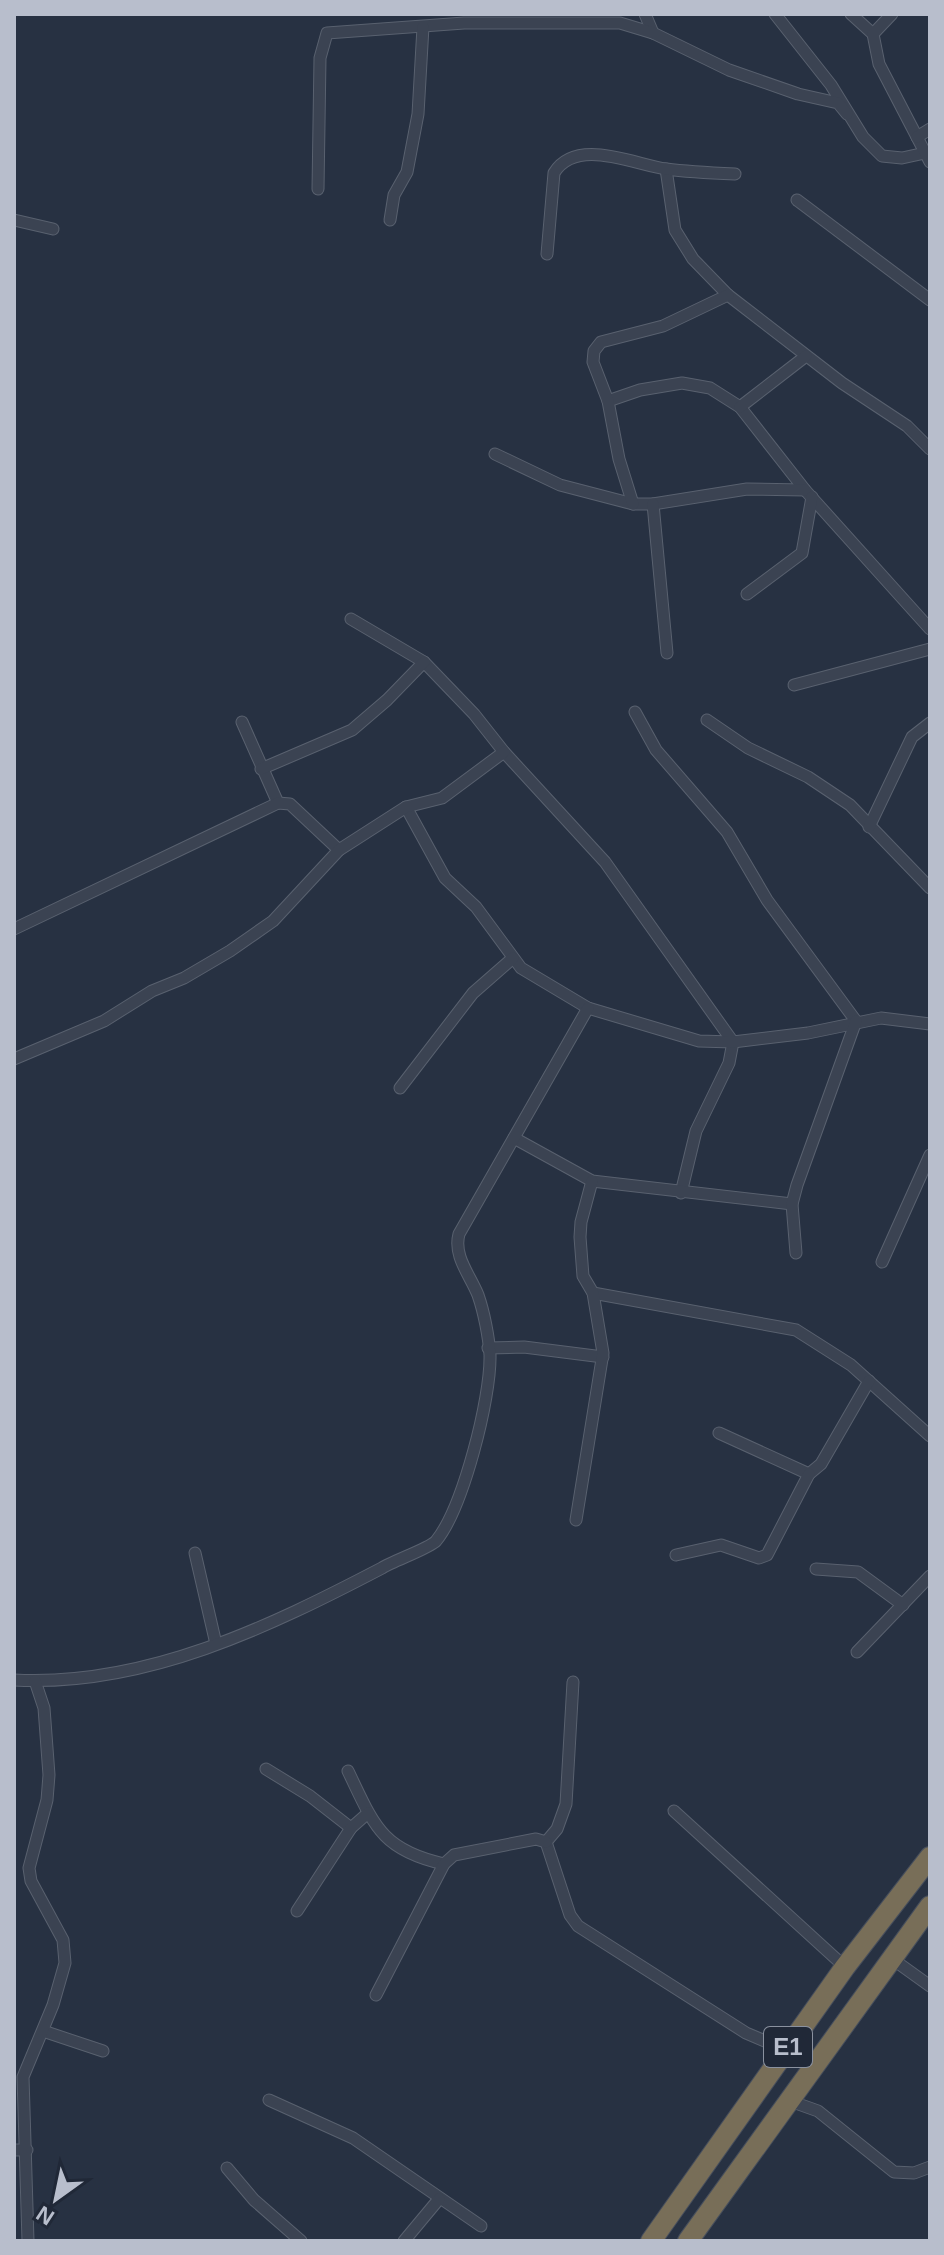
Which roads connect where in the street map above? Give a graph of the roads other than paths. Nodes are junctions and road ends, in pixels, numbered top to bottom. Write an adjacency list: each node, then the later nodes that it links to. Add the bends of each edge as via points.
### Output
1 (645, 14): 7 (street)
2 (775, 14): 9 (street)
3 (851, 14): 8 (street)
4 (892, 14): 8 (street)
5 (463, 18): 6 (street); 7 (street, via 620,23)
6 (423, 27): 15 (street, via 327,33 320,58); 18 (street, via 418,114 407,172 394,195)
7 (653, 33): 9 (street, via 729,70 838,103)
8 (873, 34): 11 (street, via 879,64)
9 (847, 114): 12 (street, via 882,156)
10 (930, 129): 11 (street)
11 (917, 137): 12 (street)
12 (928, 158)
13 (666, 169): 14 (street); 20 (street, via 614,157 561,162 554,173); 21 (street, via 675,230 693,259)
14 (735, 174)
15 (318, 189)
16 (797, 200): 22 (street)
17 (14, 220): 19 (street)
18 (390, 220)
19 (53, 229)
20 (547, 254)
21 (728, 295): 23 (street); 24 (street, via 663,326 601,342 593,362)
22 (930, 300)
23 (806, 356): 25 (street); 26 (street, via 907,426)
24 (608, 401): 25 (street, via 682,383 710,388); 29 (street)
25 (740, 407): 28 (street)
26 (930, 449)
27 (495, 454): 29 (street, via 560,485)
28 (808, 493): 30 (street, via 747,489); 31 (street, via 802,553); 33 (street)
29 (633, 504): 30 (street)
30 (653, 504): 35 (street)
31 (747, 594)
32 (351, 619): 36 (street)
33 (930, 629)
34 (930, 649): 37 (street)
35 (667, 653)
36 (424, 662): 42 (street); 43 (street, via 352,730)
37 (794, 685)
38 (635, 712): 52 (street, via 656,750 727,832 767,900)
39 (707, 720): 46 (street, via 748,748 828,789)
40 (242, 722): 43 (street)
41 (930, 723): 46 (street, via 912,737)
42 (504, 752): 45 (street, via 442,798); 54 (street, via 605,862)
43 (261, 769): 44 (street)
44 (278, 803): 47 (street, via 290,804); 49 (street)
45 (406, 807): 47 (street); 50 (street, via 439,871 476,907)
46 (869, 827): 48 (street)
47 (339, 850): 55 (street, via 273,921 230,951 104,1021)
48 (930, 888)
49 (14, 929)
50 (513, 958): 51 (street, via 540,982); 56 (street, via 473,993)
51 (588, 1008): 54 (street, via 699,1041); 57 (street)
52 (856, 1021): 53 (street); 54 (street); 61 (street)
53 (930, 1024)
54 (733, 1042): 60 (street, via 729,1063 696,1131)
55 (14, 1059)
56 (400, 1088)
57 (514, 1138): 59 (street); 65 (street, via 456,1245 479,1297)
58 (930, 1155): 63 (street)
59 (592, 1181): 60 (street); 64 (street, via 580,1237 583,1276)
60 (681, 1193): 61 (street)
61 (792, 1204): 62 (street)
62 (796, 1253)
63 (882, 1262)
64 (593, 1293): 66 (street); 67 (street, via 796,1330)
65 (488, 1348): 66 (street); 77 (street, via 477,1446 435,1542 259,1631)
66 (603, 1357): 71 (street)
67 (869, 1381): 69 (street); 70 (street, via 821,1464)
68 (719, 1433): 70 (street)
69 (930, 1436)
70 (809, 1474): 73 (street, via 767,1555 759,1558 721,1545)
71 (576, 1520)
72 (195, 1553): 77 (street)
73 (676, 1555)
74 (816, 1569): 76 (street, via 858,1572)
75 (930, 1576): 76 (street)
76 (903, 1605): 78 (street)
77 (216, 1644): 80 (street, via 132,1668)
78 (857, 1652)
79 (14, 1680): 80 (street)
80 (35, 1681): 96 (street, via 44,1708 49,1775 29,1868 63,1940 65,1963)
81 (573, 1682): 87 (street, via 566,1804)
82 (266, 1769): 86 (street)
83 (348, 1771): 85 (street)
84 (674, 1811): 93 (street)
85 (368, 1813): 86 (street); 89 (street, via 401,1851)
86 (351, 1828): 91 (street)
87 (546, 1842): 89 (street, via 536,1839 454,1855); 97 (street, via 578,1926 734,2026)
88 (930, 1857): 93 (highway, E1)
89 (444, 1864): 95 (street)
90 (930, 1906): 92 (highway, E1)
91 (297, 1911)
92 (890, 1958): 94 (street); 100 (highway, E1)
93 (845, 1967): 97 (highway, E1)
94 (930, 1986)
95 (376, 1995)
96 (43, 2031): 98 (street); 102 (street, via 23,2077)
97 (786, 2050): 110 (highway, E1)
98 (103, 2051)
99 (269, 2100): 105 (street, via 353,2138)
100 (790, 2101): 103 (street, via 818,2111 894,2172); 111 (highway, E1)
101 (14, 2150): 102 (street)
102 (27, 2150): 107 (street)
103 (930, 2167)
104 (227, 2168): 108 (street)
105 (439, 2199): 106 (street); 109 (street)
106 (481, 2226)
107 (28, 2241)
108 (301, 2241)
109 (404, 2241)
110 (651, 2241)
111 (688, 2241)

